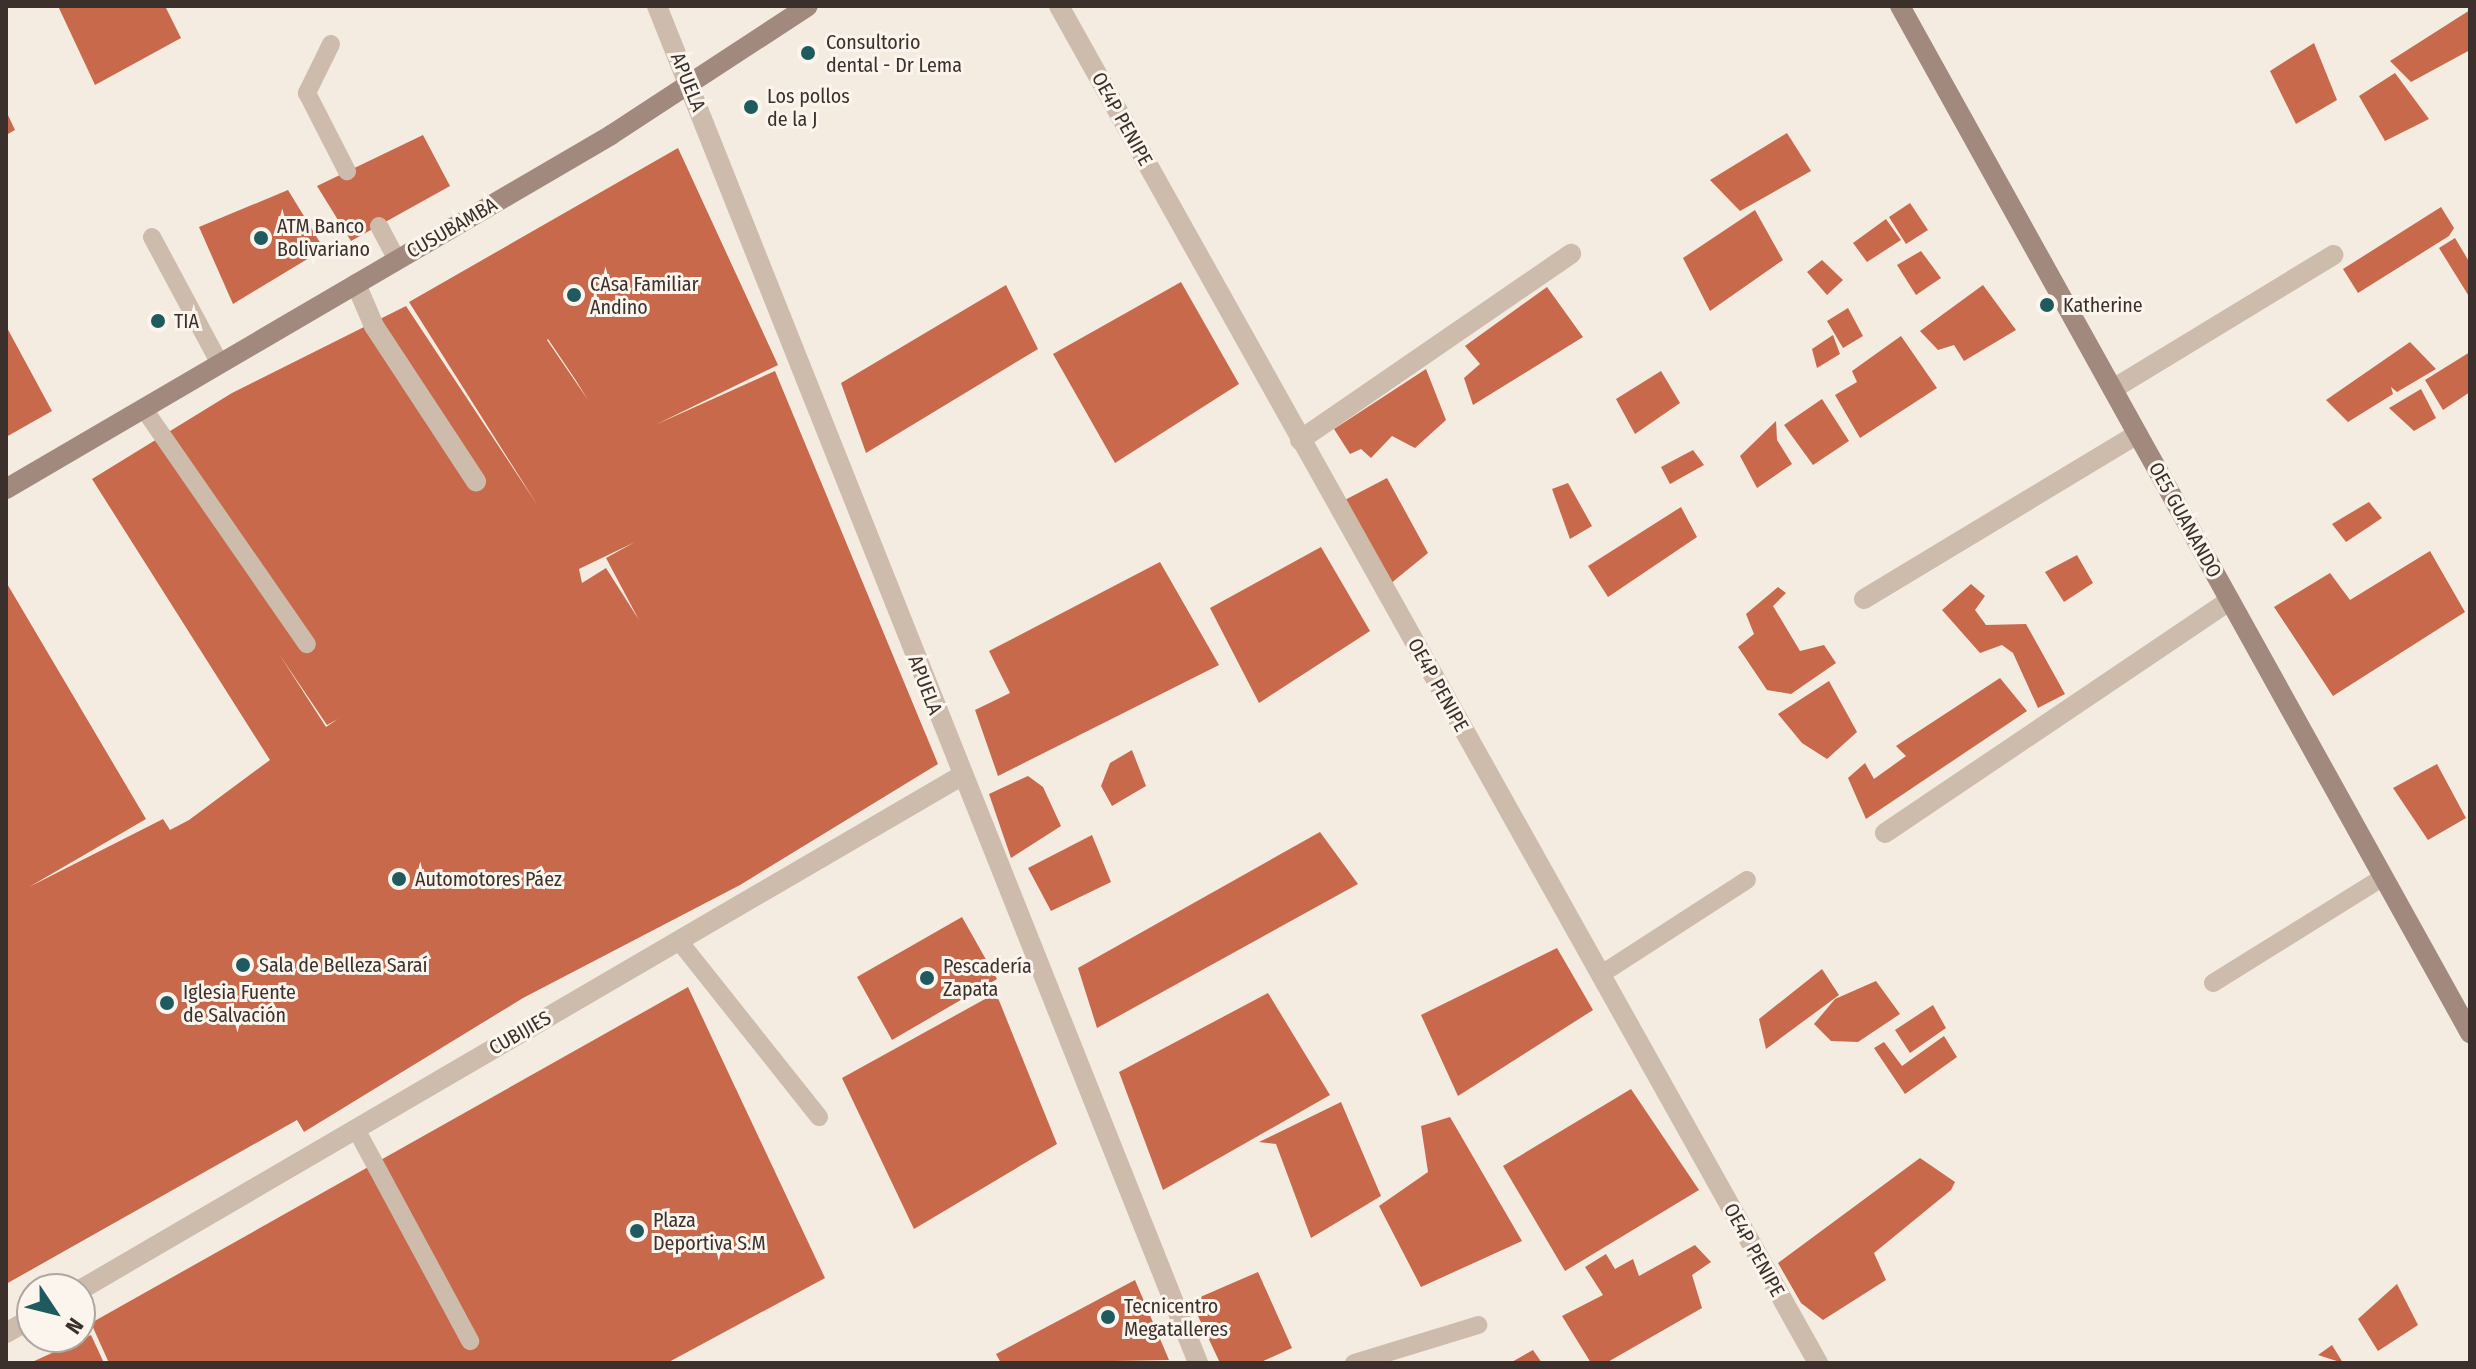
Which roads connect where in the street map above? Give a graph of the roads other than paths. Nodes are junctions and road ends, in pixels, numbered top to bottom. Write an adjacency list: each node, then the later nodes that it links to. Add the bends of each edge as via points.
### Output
1 (657, 6): 6 (street, APUELA)
2 (808, 6): 6 (street, CUSUBAMBA)
3 (1059, 6): 18 (street, OE4P PENIPE)
4 (1900, 6): 15 (street, OE5 GUANANDO)
5 (331, 44): 7 (lane, via 307,93)
6 (689, 83): 12 (street, CUSUBAMBA); 24 (street, APUELA)
7 (347, 171)
8 (379, 226): 12 (lane)
9 (152, 237): 14 (lane)
10 (1571, 254): 18 (street)
11 (2333, 255): 15 (street)
12 (397, 260): 13 (street, CUSUBAMBA)
13 (356, 284): 14 (street, CUSUBAMBA); 19 (street, via 374,326)
14 (220, 364): 16 (street, CUSUBAMBA)
15 (2113, 389): 17 (street, OE5 GUANANDO)
16 (144, 409): 20 (street, CUSUBAMBA); 23 (lane)
17 (2137, 434): 21 (street); 22 (street, OE5 GUANANDO)
18 (1300, 440): 29 (street, OE4P PENIPE)
19 (476, 481)
20 (6, 489)
21 (1864, 599)
22 (2230, 600): 25 (street); 26 (street, OE5 GUANANDO)
23 (307, 644)
24 (961, 776): 28 (street, CUBIJIES); 37 (street, APUELA)
25 (1885, 833)
26 (2383, 877): 30 (lane); 31 (street, OE5 GUANANDO)
27 (1747, 880): 29 (lane)
28 (679, 941): 32 (lane); 33 (street, CUBIJIES)
29 (1600, 975): 39 (street, OE4P PENIPE)
30 (2213, 983)
31 (2470, 1033)
32 (819, 1117)
33 (356, 1129): 34 (street, CUBIJIES); 36 (lane)
34 (96, 1281)
35 (1478, 1325): 38 (lane)
36 (470, 1341)
37 (1198, 1363)
38 (1354, 1363)
39 (1818, 1363)

